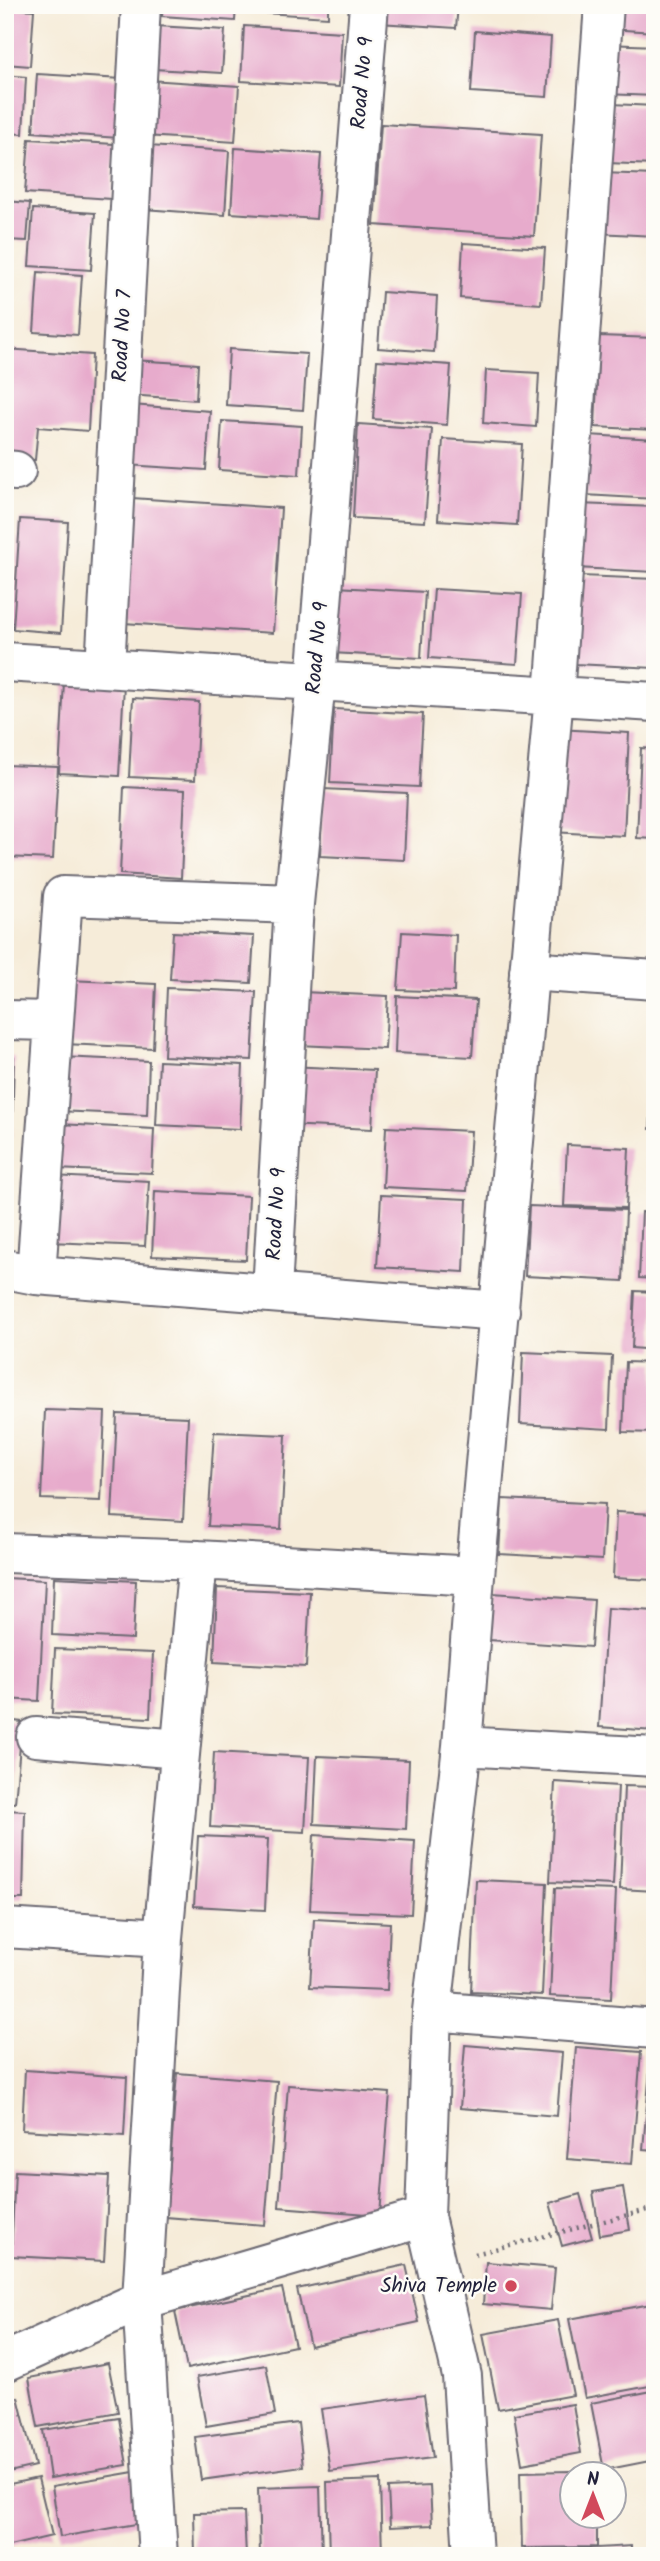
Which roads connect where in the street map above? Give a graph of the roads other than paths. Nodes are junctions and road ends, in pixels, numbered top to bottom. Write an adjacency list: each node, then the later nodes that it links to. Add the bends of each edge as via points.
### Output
1 (141, 5): 5 (street, Road No 7)
2 (369, 5): 6 (street, Road No 9)
3 (604, 5): 7 (street)
4 (5, 662): 5 (street)
5 (104, 668): 6 (street)
6 (316, 681): 7 (street); 9 (street, Road No 9)
7 (554, 696): 8 (street); 10 (street)
8 (655, 702)
9 (294, 904): 13 (street, via 63,896); 15 (street, Road No 9)
10 (528, 971): 11 (street); 16 (street)
11 (655, 980)
12 (5, 1020): 13 (street)
13 (54, 1021): 14 (street)
14 (21, 1272): 15 (street)
15 (272, 1291): 16 (street)
16 (500, 1311): 19 (street)
17 (5, 1553): 18 (street)
18 (198, 1560): 19 (street); 22 (street)
19 (475, 1576): 21 (street)
20 (36, 1737): 22 (street)
21 (462, 1746): 23 (street); 26 (street)
22 (180, 1749): 25 (street)
23 (655, 1756)
24 (5, 1928): 25 (street)
25 (163, 1938): 29 (street)
26 (432, 2011): 27 (street); 28 (street)
27 (655, 2029)
28 (425, 2217): 29 (street); 32 (street, via 462,2376)
29 (142, 2300): 30 (street); 31 (street)
30 (5, 2362)
31 (158, 2556)
32 (473, 2556)

